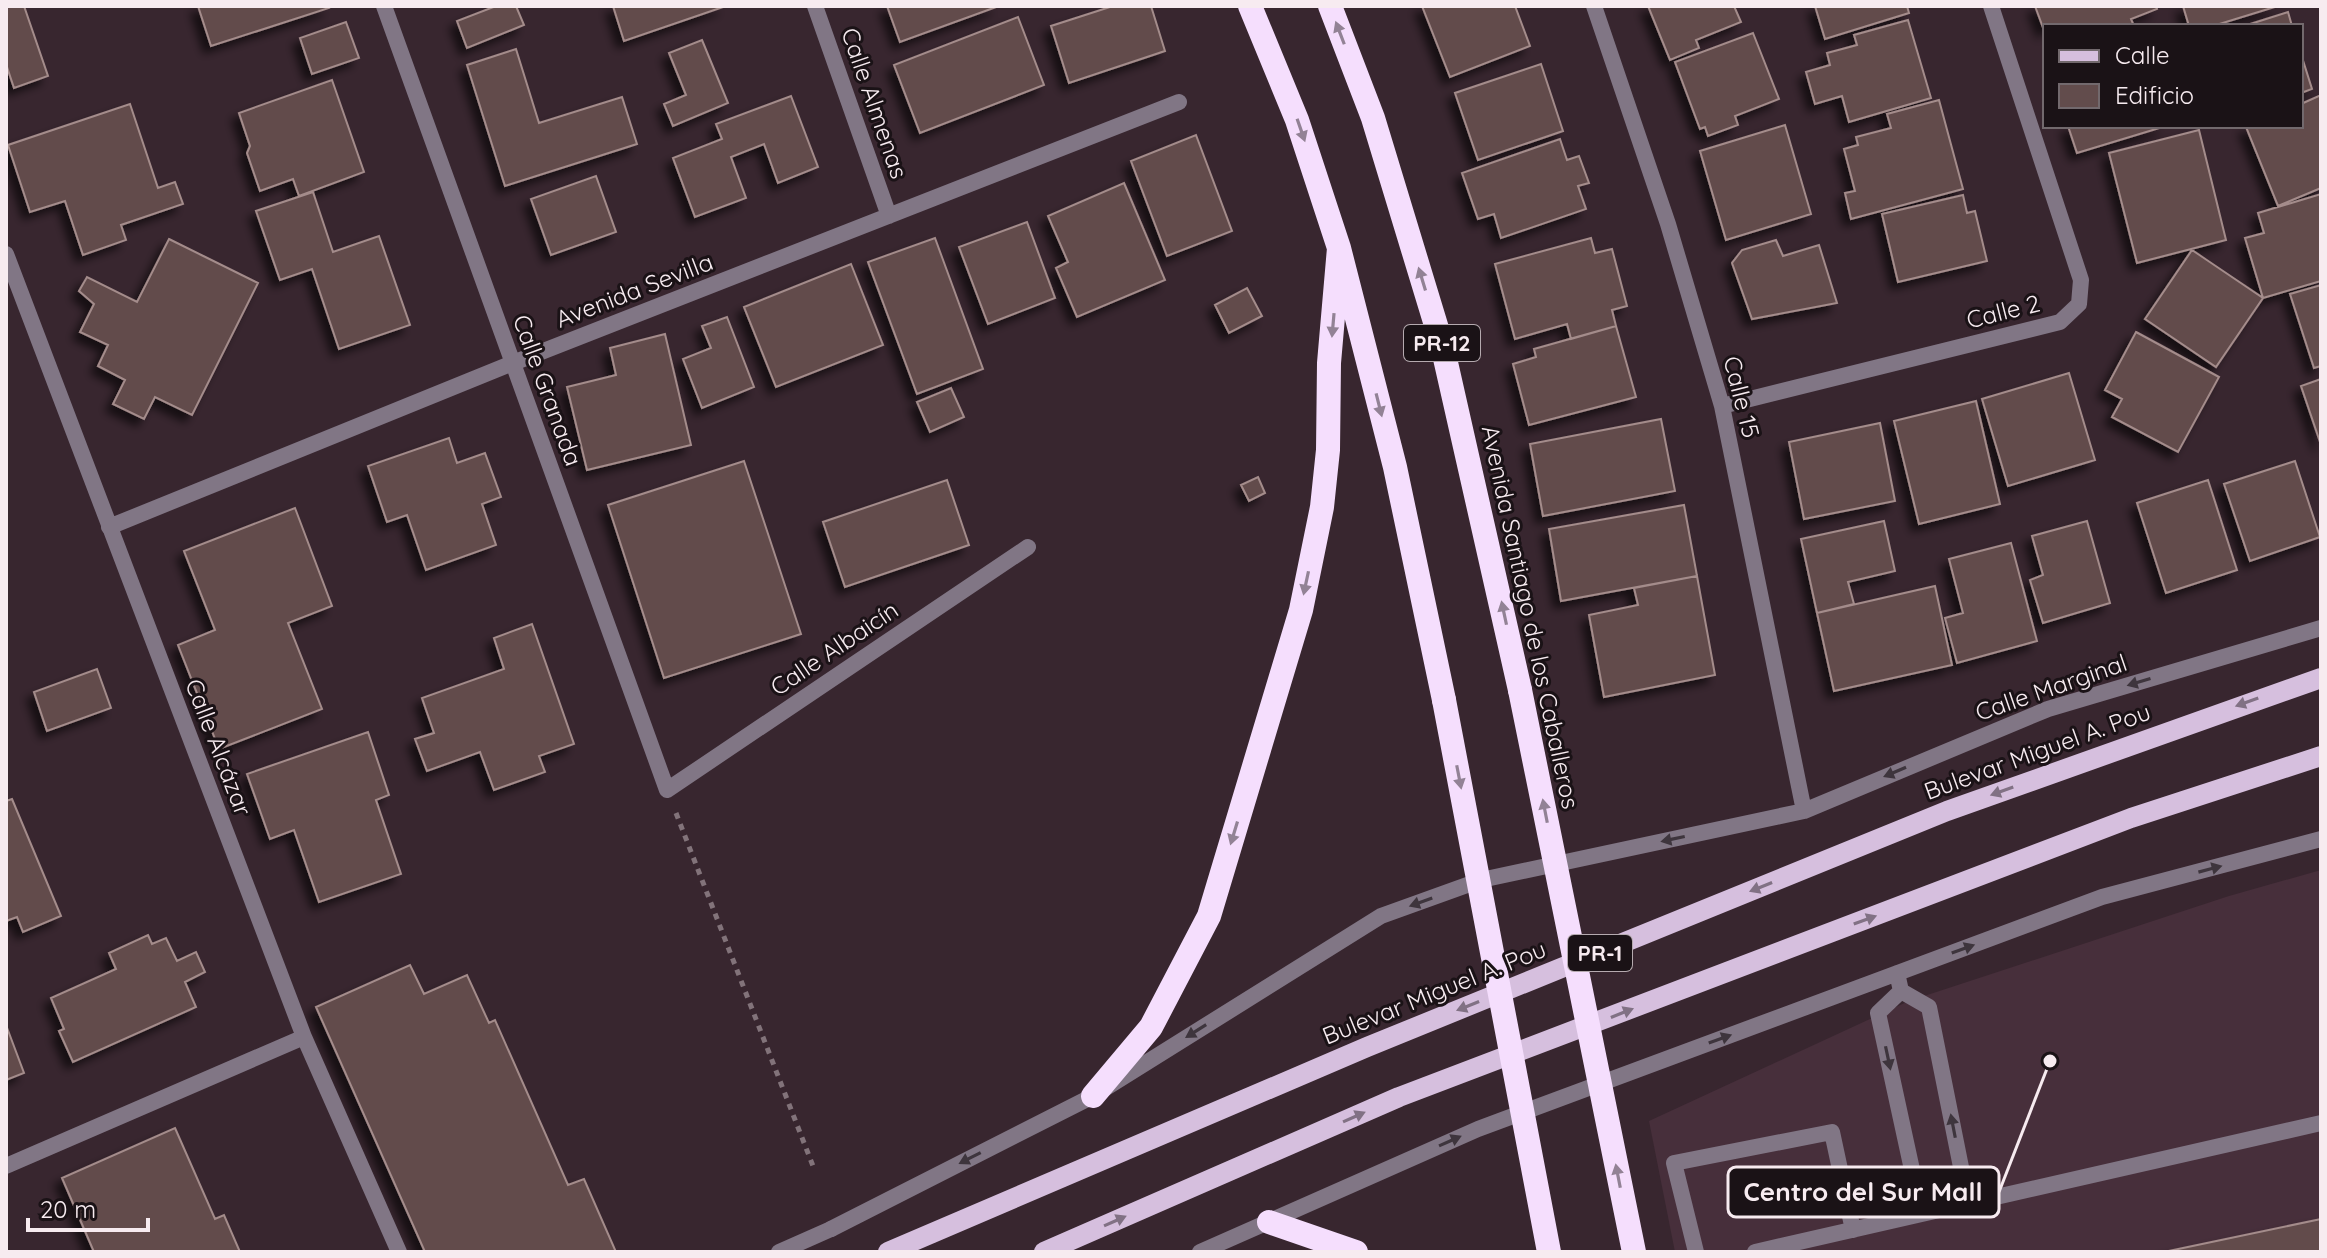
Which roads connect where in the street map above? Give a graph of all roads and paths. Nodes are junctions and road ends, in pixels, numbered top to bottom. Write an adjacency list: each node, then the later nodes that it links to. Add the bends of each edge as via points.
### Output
1 (384, 6): 11 (street, Calle Granada)
2 (815, 6): 8 (street, Calle Almenas)
3 (1250, 6): 9 (highway, PR-12, one-way to 9, via 1297,120)
4 (1330, 6): 38 (highway, Avenida Santiago de los Caballeros / PR-12, one-way to 4, bridge, via 1520,690 1442,345 1373,118)
5 (1594, 6): 12 (street, Calle 15, via 1668,224)
6 (1991, 6): 12 (street, Calle 2, via 2081,280 2079,304 2060,322)
7 (1179, 102): 8 (street, Avenida Sevilla)
8 (889, 216): 11 (street, Avenida Sevilla)
9 (1339, 248): 24 (highway, one-way to 24, via 1328,450 1301,610 1209,916 1151,1027); 37 (highway, PR-12, one-way to 37, bridge, via 1395,467 1444,700)
10 (6, 254): 13 (street, Calle Alcázar)
11 (513, 363): 13 (street, Avenida Sevilla); 18 (street, Calle Granada)
12 (1722, 406): 19 (street, Calle 15)
13 (109, 527): 23 (street, Calle Alcázar)
14 (1028, 547): 18 (street, Calle Albaicín)
15 (2321, 628): 19 (street, Calle Marginal, one-way to 19, via 2048,709)
16 (2321, 678): 33 (main road, Bulevar Miguel A. Pou / PR-1, one-way to 33, via 1947,811 1367,1047)
17 (2321, 756): 34 (main road, PR-1, one-way to 17, via 1399,1097 2131,818)
18 (667, 790): 27 (path)
19 (1804, 811): 24 (street, Calle Marginal, one-way to 24, via 1481,880 1381,916)
20 (2321, 839): 21 (street, one-way to 20, via 2102,897)
21 (1897, 973): 22 (street); 29 (street, one-way to 21, via 1478,1129)
22 (1901, 991): 28 (street, one-way to 22, via 1963,1177 1929,1007); 28 (street, one-way to 28, via 1878,1013 1916,1188)
23 (304, 1037): 26 (street); 31 (street, Calle Alcázar)
24 (1093, 1096): 32 (street, Calle Marginal, one-way to 32)
25 (2321, 1123): 28 (street)
26 (6, 1166)
27 (813, 1166)
28 (1944, 1202): 30 (street)
29 (1269, 1222): 35 (street); 36 (highway)
30 (1853, 1230): 39 (street, via 1832,1132 1674,1163); 40 (street)
31 (399, 1252)
32 (779, 1252)
33 (888, 1252)
34 (1044, 1252)
35 (1200, 1252)
36 (1356, 1252)
37 (1549, 1252)
38 (1634, 1252)
39 (1696, 1252)
40 (1755, 1252)

